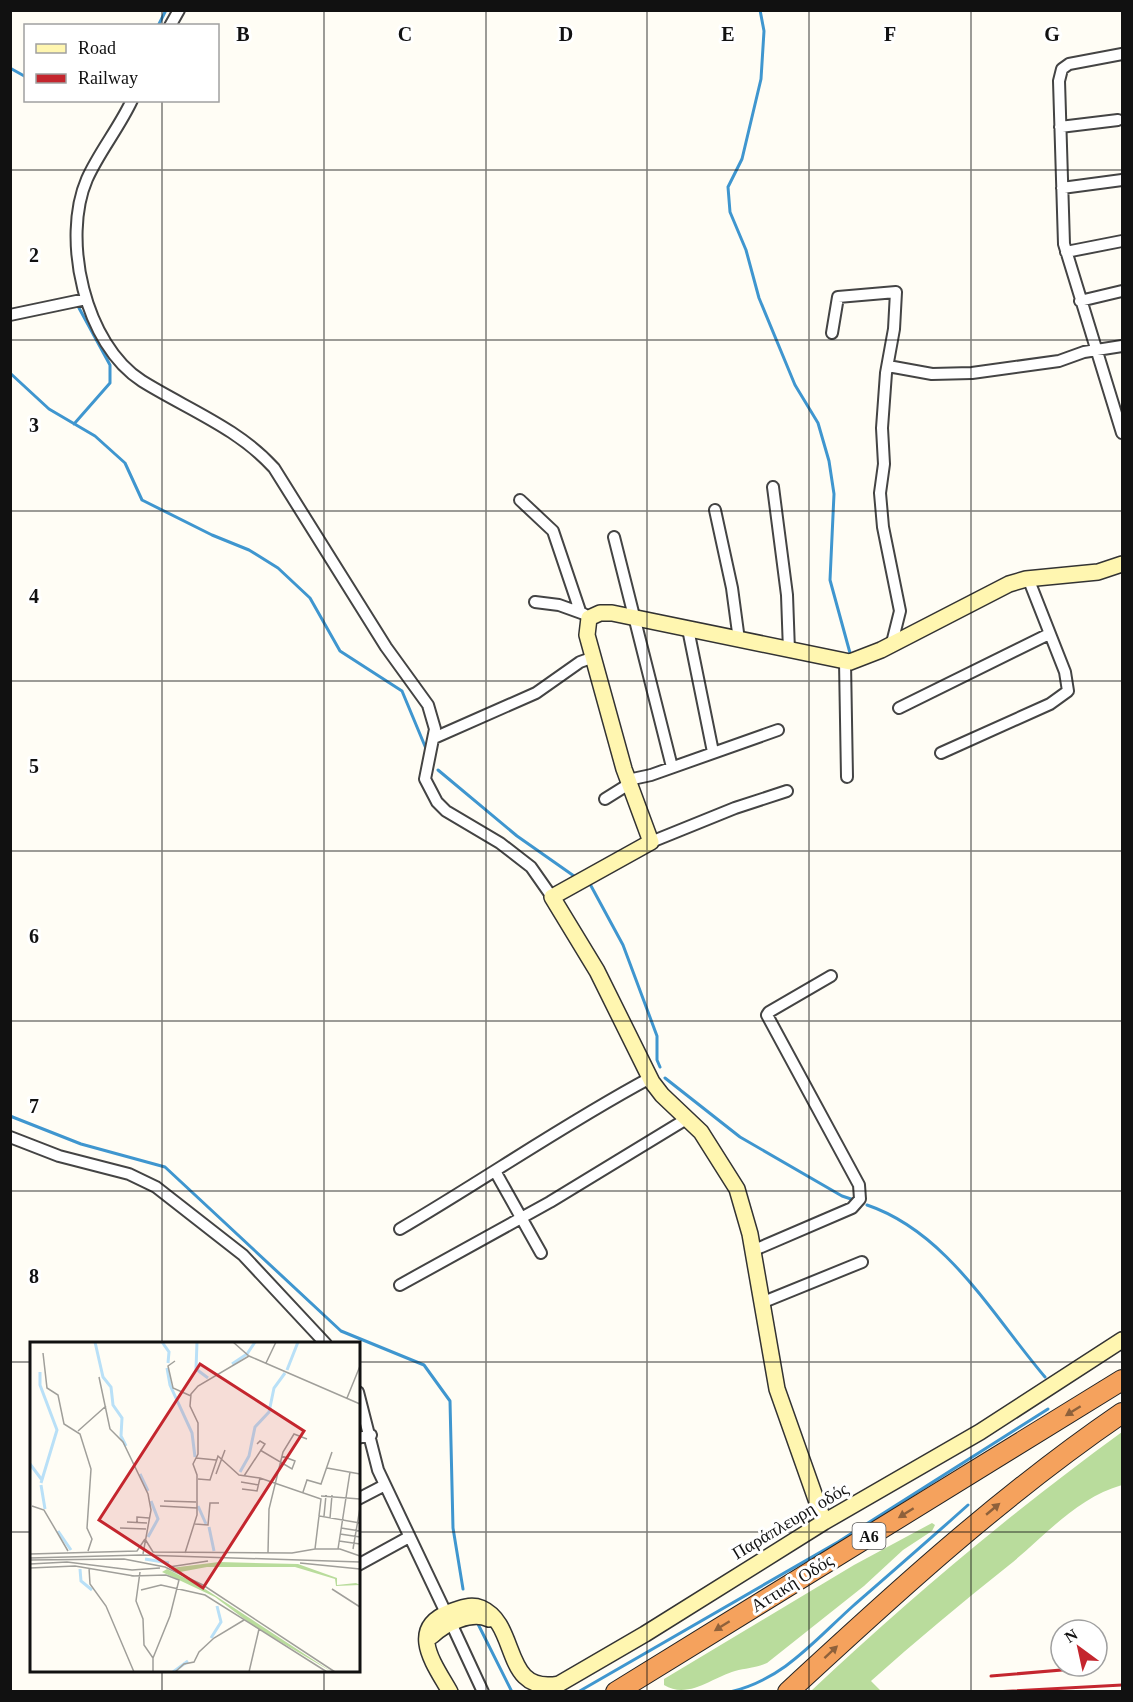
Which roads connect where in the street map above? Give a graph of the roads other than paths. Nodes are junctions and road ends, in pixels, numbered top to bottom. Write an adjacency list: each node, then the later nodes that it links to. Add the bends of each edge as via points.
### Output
1 (178, 10): 2 (street)
2 (171, 24)
3 (1122, 54): 6 (street, via 1080,60 1062,69)
4 (131, 102): 12 (street, via 87,179 80,203 77,252)
5 (1118, 120): 6 (street)
6 (1060, 127): 8 (street)
7 (1122, 180): 8 (street)
8 (1062, 188): 10 (street)
9 (1122, 241): 10 (street)
10 (1066, 252): 13 (street)
11 (1122, 291): 13 (street)
12 (86, 299): 14 (street); 39 (street, via 104,337 131,373 257,448 274,468 386,647 420,690 432,714)
13 (1080, 301): 17 (street)
14 (10, 315)
15 (832, 333): 19 (street, via 838,297 896,292)
16 (1118, 346): 17 (street); 18 (street)
17 (1097, 350): 18 (street); 19 (street, via 1059,360 964,373 932,374)
18 (1101, 365): 20 (street)
19 (888, 366): 33 (street, via 880,493 900,611)
20 (1122, 433)
21 (773, 487): 34 (street, via 787,596)
22 (520, 500): 28 (street, via 553,531)
23 (715, 510): 32 (street)
24 (614, 537): 29 (street)
25 (1122, 564): 26 (street, via 1090,574)
26 (1028, 578): 31 (street); 33 (street)
27 (536, 602): 28 (street)
28 (585, 615): 29 (street, via 612,613); 35 (street)
29 (634, 617): 30 (street); 42 (street)
30 (688, 629): 32 (street); 40 (street)
31 (1049, 634): 37 (street); 41 (street, via 1065,672 1068,691 1050,704)
32 (740, 640): 34 (street)
33 (892, 643): 36 (street)
34 (789, 651): 36 (street)
35 (594, 657): 39 (street, via 580,662 536,693); 44 (street)
36 (845, 662): 43 (street)
37 (899, 708)
38 (778, 730): 40 (street)
39 (434, 738): 48 (street, via 425,779 437,802 531,867)
40 (713, 752): 42 (street)
41 (942, 753)
42 (672, 767): 44 (street)
43 (847, 777)
44 (628, 782): 46 (street); 47 (street)
45 (788, 791): 47 (street)
46 (605, 799)
47 (651, 842): 48 (street)
48 (552, 897): 50 (street, via 597,971)
49 (831, 976): 56 (street, via 767,1015 858,1185 860,1199 852,1208)
50 (650, 1078): 51 (street, via 662,1095); 53 (street)
51 (688, 1118): 54 (street); 56 (street, via 737,1189)
52 (10, 1137): 62 (street, via 156,1186 236,1249)
53 (495, 1171): 54 (street); 55 (street)
54 (522, 1218): 57 (street); 59 (street)
55 (400, 1229)
56 (752, 1251): 60 (street)
57 (541, 1253)
58 (862, 1262): 60 (street)
59 (400, 1286)
60 (760, 1303): 70 (street, via 780,1400)
61 (1122, 1340): 70 (street, Παράπλευρη οδός, via 980,1432)
62 (324, 1342)
63 (1122, 1380): 76 (highway, Αττική Οδός / Α6, one-way to 76)
64 (360, 1399): 66 (street)
65 (1122, 1413): 77 (highway, one-way to 65, via 1005,1499)
66 (371, 1436): 67 (street); 68 (street)
67 (360, 1438)
68 (385, 1485): 69 (street); 71 (street)
69 (360, 1498)
70 (824, 1522): 73 (street, Παράπλευρη οδός, via 559,1684 547,1686 529,1681 498,1625 482,1616)
71 (409, 1537): 72 (street); 73 (street)
72 (360, 1564)
73 (448, 1618): 74 (street, via 432,1637 430,1656); 75 (street)
74 (450, 1692)
75 (483, 1692)
76 (616, 1692)
77 (788, 1692)

